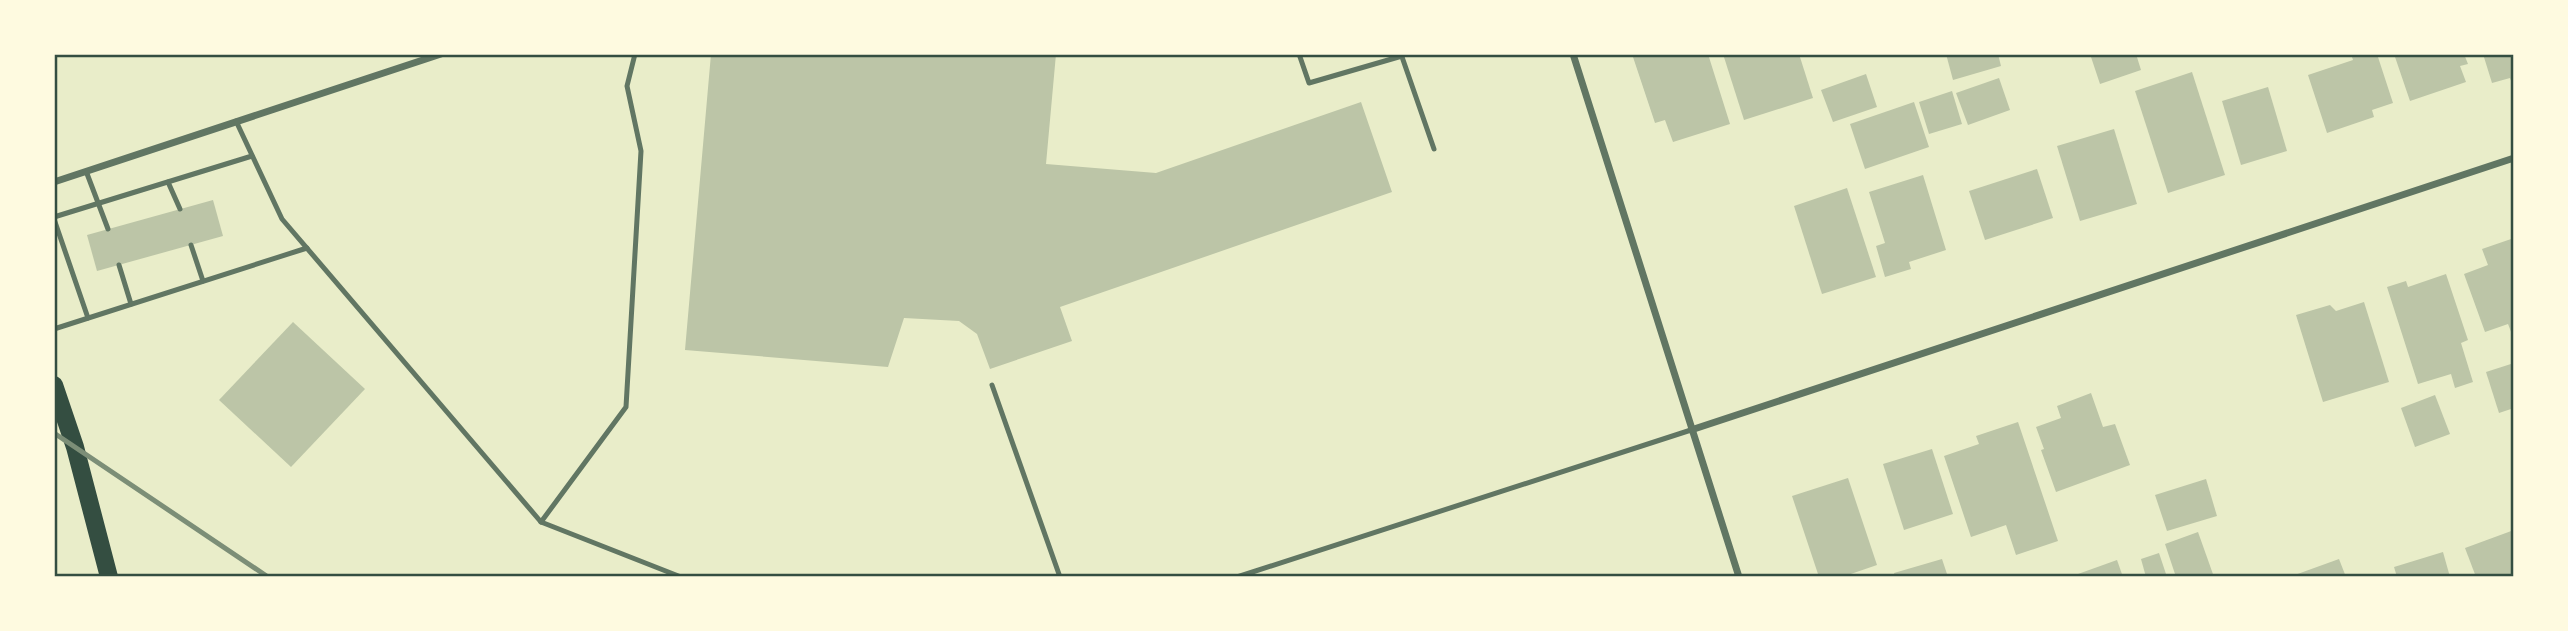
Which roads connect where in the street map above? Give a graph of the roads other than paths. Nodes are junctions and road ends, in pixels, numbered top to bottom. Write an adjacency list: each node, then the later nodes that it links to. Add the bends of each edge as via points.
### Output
1 (441, 54): 6 (street)
2 (635, 54): 27 (lane, via 626,86 641,151 626,407)
3 (1299, 54): 5 (lane, via 1309,83)
4 (1573, 54): 26 (street)
5 (1401, 55): 7 (lane)
6 (236, 121): 8 (lane); 10 (street)
7 (1434, 149)
8 (252, 156): 12 (lane); 18 (lane, via 282,219)
9 (2514, 158): 26 (street)
10 (86, 172): 11 (street); 13 (lane)
11 (54, 182)
12 (168, 182): 13 (lane); 14 (lane)
13 (99, 203): 15 (lane); 16 (lane)
14 (180, 209)
15 (54, 218): 22 (lane)
16 (108, 229)
17 (191, 246): 20 (lane)
18 (307, 248): 20 (lane); 27 (lane)
19 (119, 265): 21 (lane)
20 (203, 281): 21 (lane)
21 (131, 304): 22 (lane)
22 (88, 318): 23 (lane)
23 (54, 329)
24 (54, 385): 28 (main road)
25 (992, 385): 30 (lane)
26 (1690, 430): 31 (lane); 32 (street)
27 (541, 522): 29 (lane)
28 (109, 577)
29 (681, 577)
30 (1060, 577)
31 (1237, 577)
32 (1739, 577)

